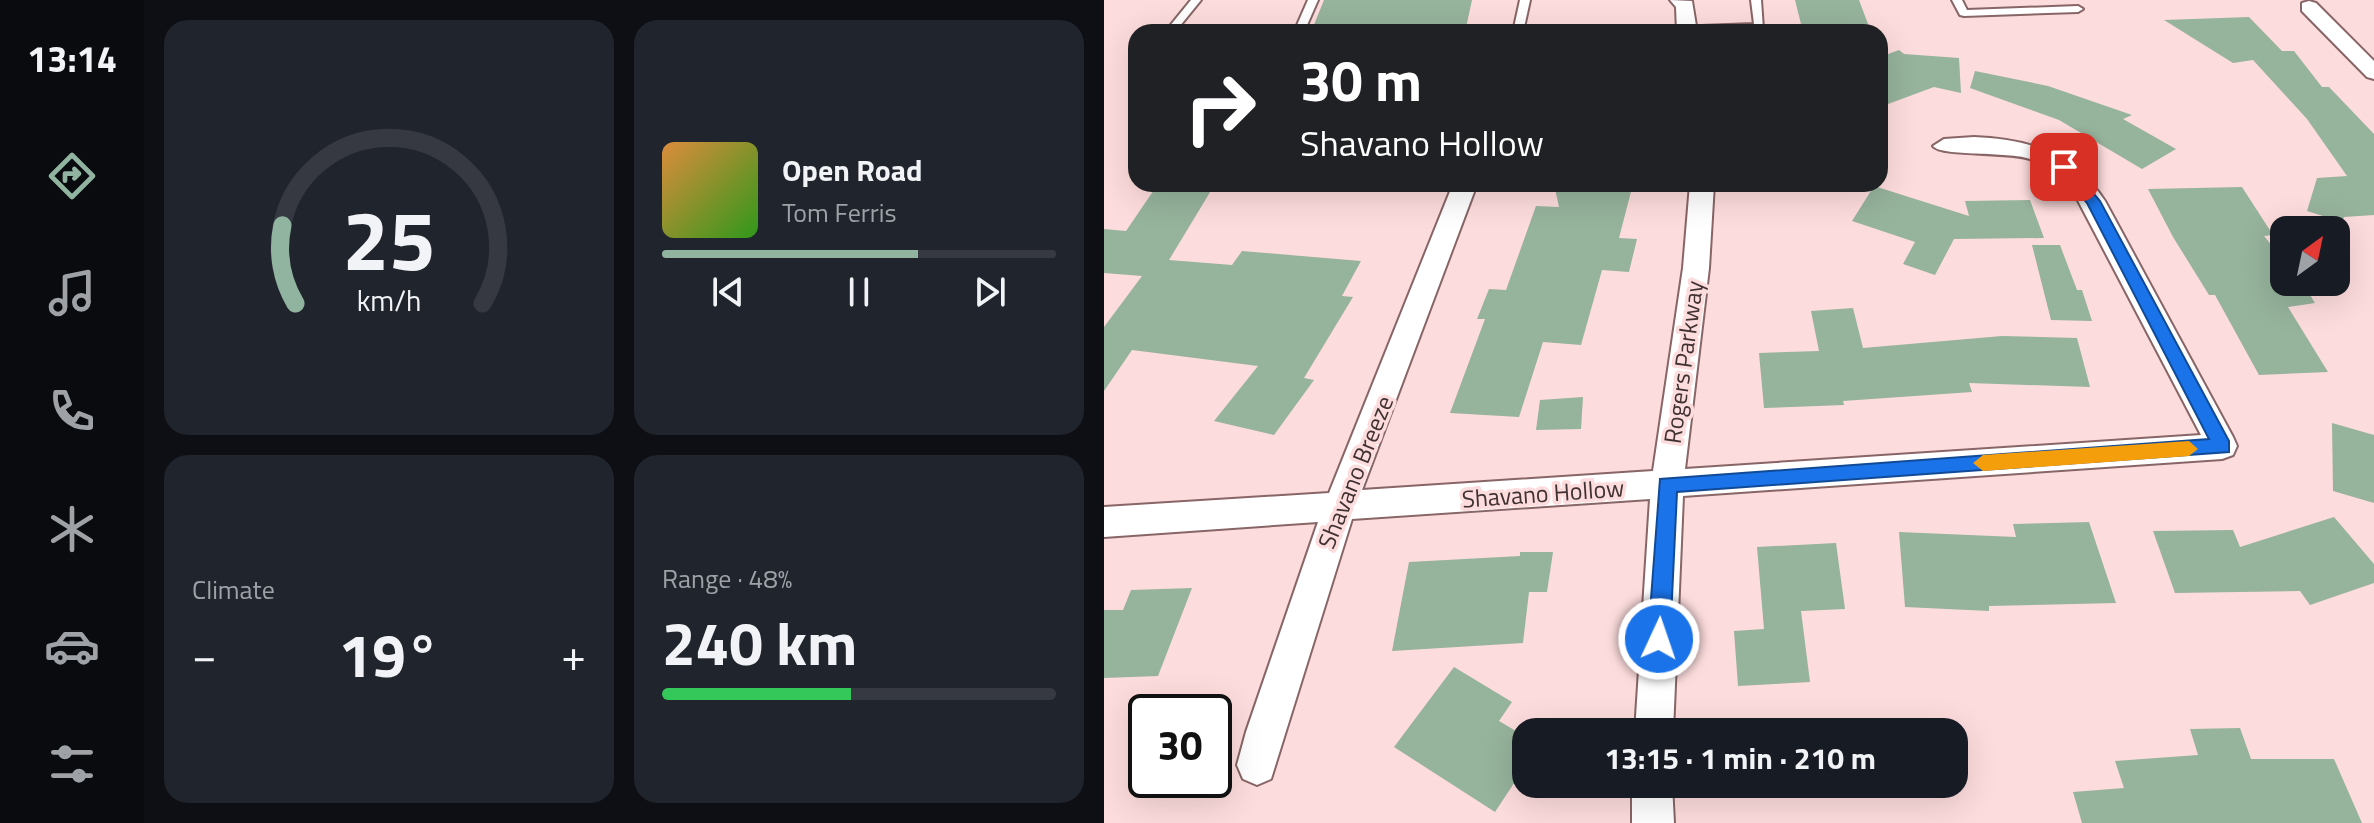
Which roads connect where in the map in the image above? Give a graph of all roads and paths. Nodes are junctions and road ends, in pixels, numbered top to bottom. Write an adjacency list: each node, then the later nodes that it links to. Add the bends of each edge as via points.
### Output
1 (1196, 0): 11 (lane)
2 (1313, 0): 12 (lane)
3 (1525, 0): 13 (lane)
4 (1756, 0): 15 (lane)
5 (1957, 0): 10 (lane, via 1964,13)
6 (2004, 0): 10 (lane)
7 (1684, 2): 14 (street)
8 (2309, 7): 16 (street)
9 (2078, 9): 10 (lane)
10 (2009, 11)
11 (1176, 24)
12 (1302, 24)
13 (1520, 24)
14 (1686, 24)
15 (1759, 24)
16 (2374, 73)
17 (1944, 146): 20 (street, Shavano Hollow, via 2021,149 2064,167 2093,201 2222,446)
18 (1462, 192): 21 (street, Shavano Breeze)
19 (1701, 192): 20 (street, Rogers Parkway)
20 (1667, 485): 21 (street, Shavano Hollow); 23 (street, Rogers Parkway)
21 (1339, 508): 22 (street, Shavano Hollow); 24 (street, Shavano Breeze, via 1284,663)
22 (1104, 522)
23 (1655, 718)
24 (1257, 765)
25 (1652, 798): 26 (street)
26 (1653, 823)

